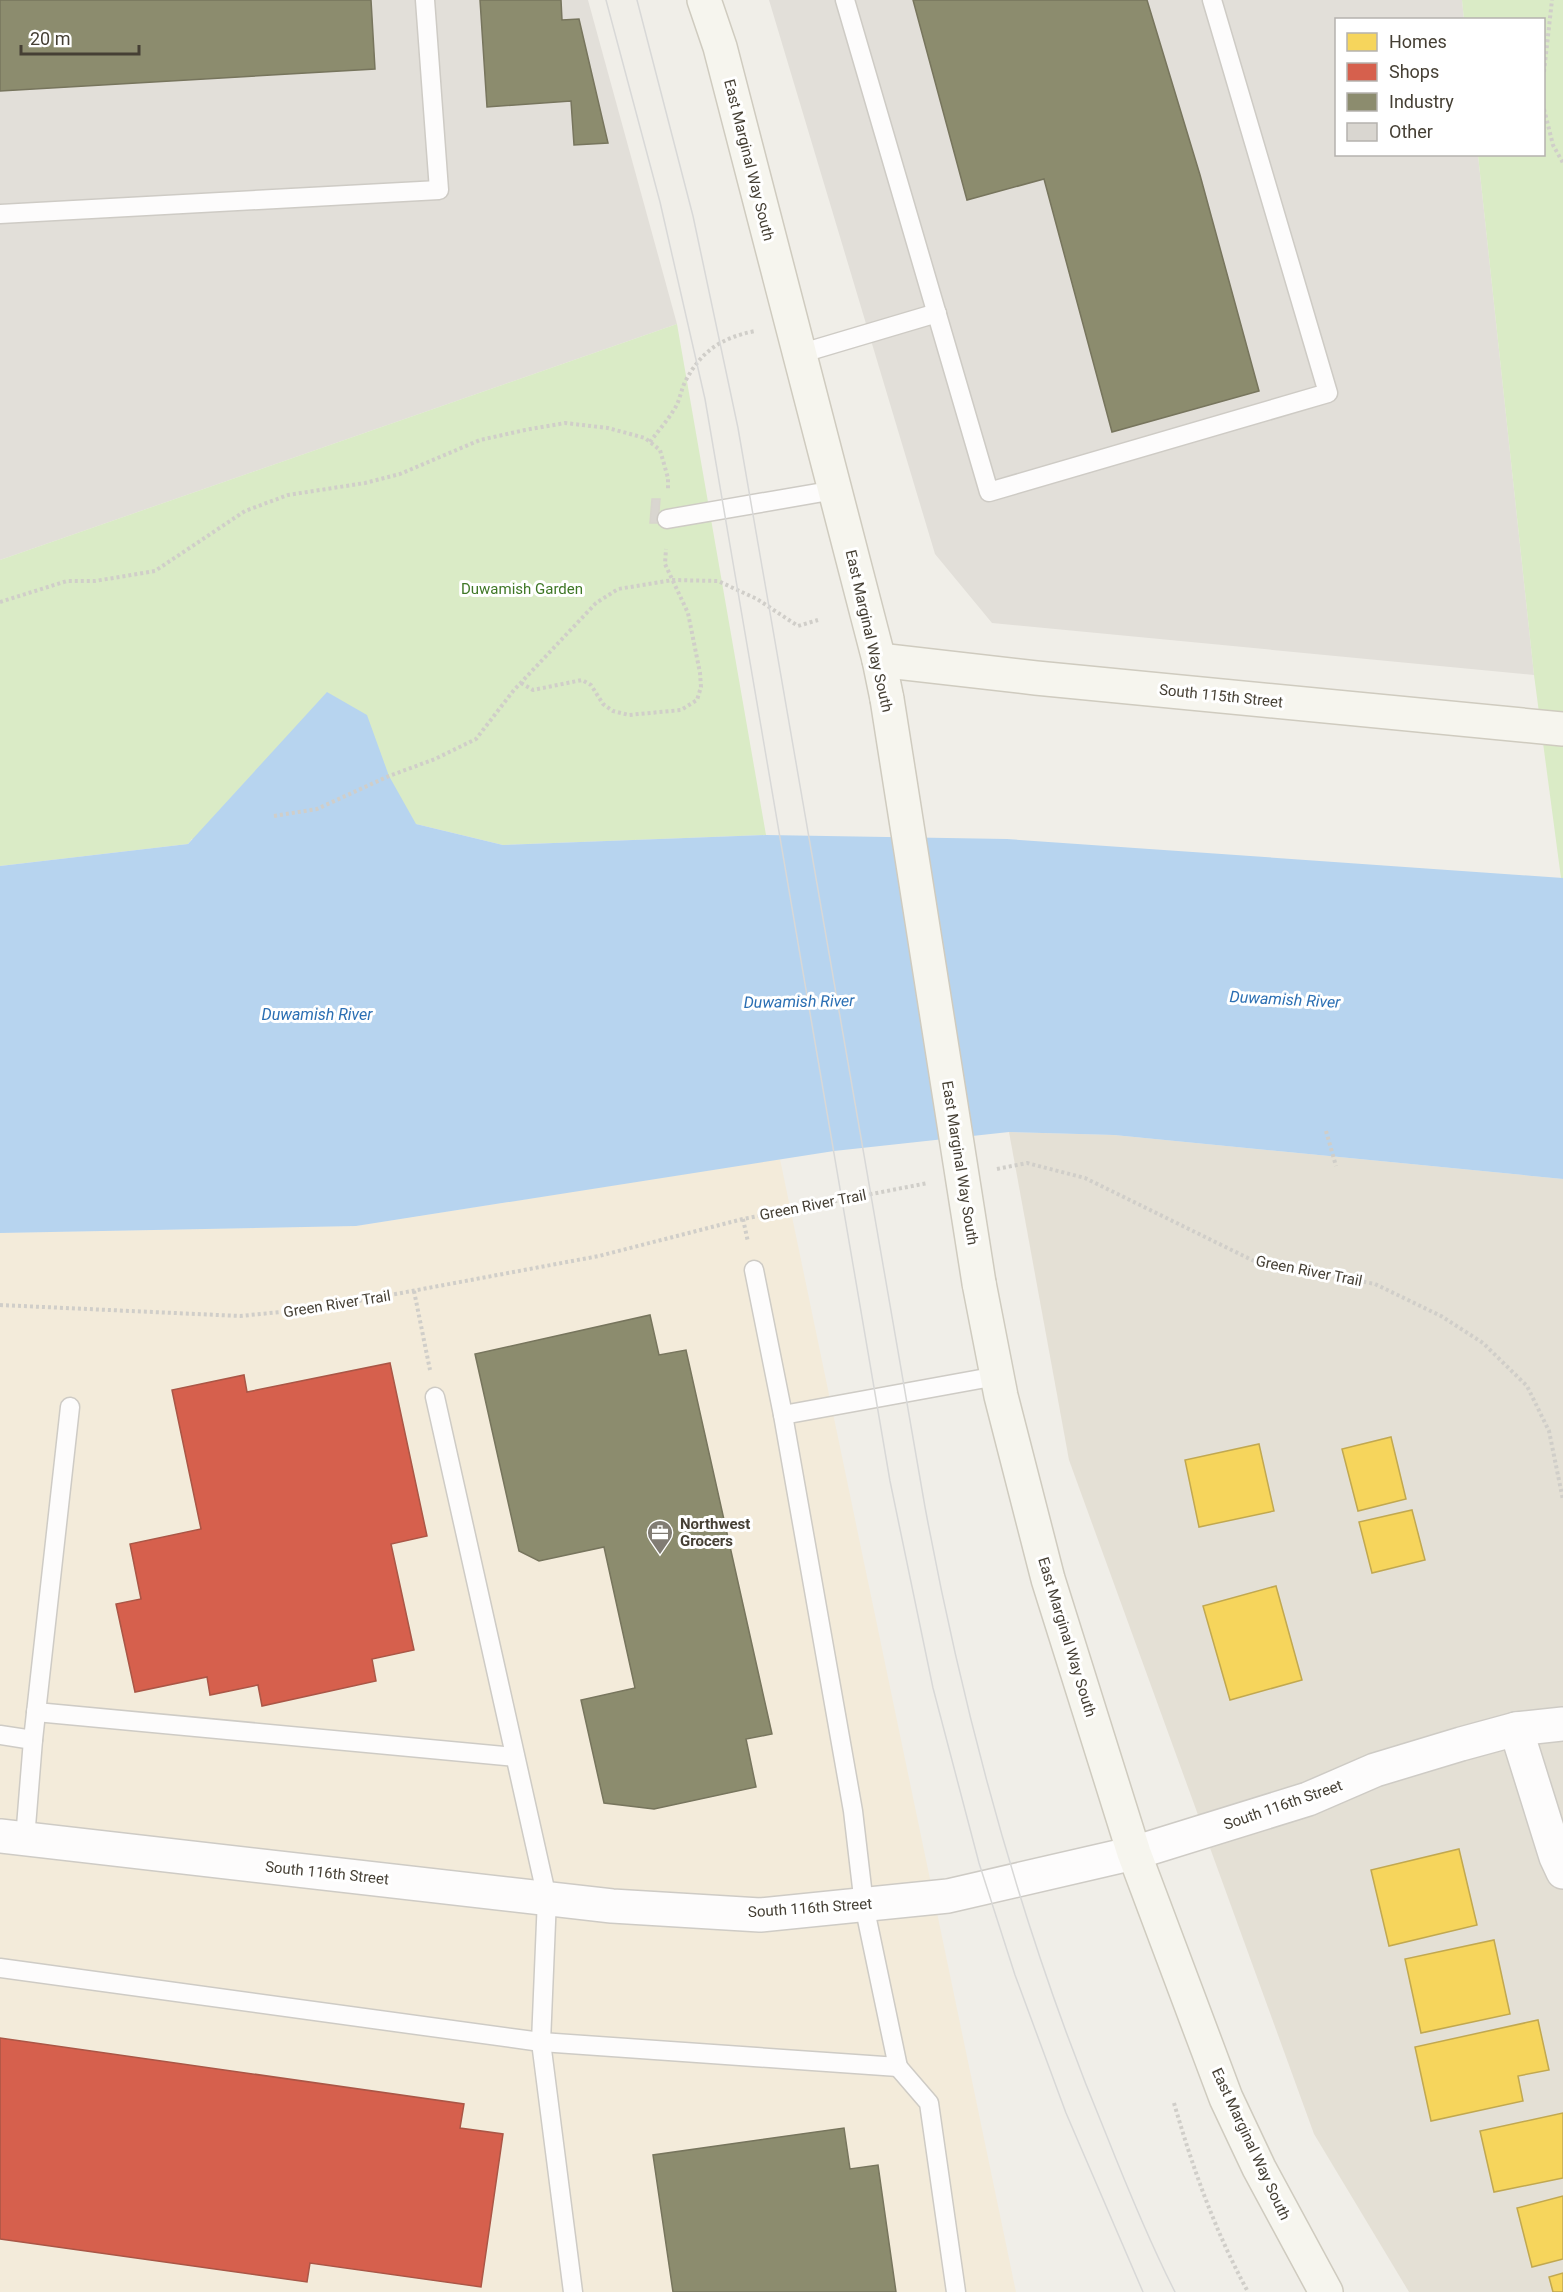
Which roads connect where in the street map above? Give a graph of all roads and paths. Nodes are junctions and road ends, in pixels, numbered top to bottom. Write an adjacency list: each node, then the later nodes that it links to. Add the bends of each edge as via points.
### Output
1 (425, 0): 9 (lane, via 439,190)
2 (704, 0): 12 (street, East Marginal Way South, via 720,46)
3 (845, 0): 10 (lane)
4 (1212, 0): 10 (lane, via 1328,393 989,492)
5 (1552, 0): 6 (path)
6 (1545, 63)
7 (1545, 113): 8 (path)
8 (1563, 163)
9 (0, 214)
10 (937, 313): 12 (lane)
11 (759, 330): 13 (path, via 714,345 702,357 685,382 676,407)
12 (799, 354): 14 (street, East Marginal Way South)
13 (650, 442): 15 (path, via 660,450 668,478); 17 (path, via 608,428 565,423 480,440 400,474 288,495 245,511 155,571 95,581 67,581)
14 (835, 490): 15 (lane); 19 (street, East Marginal Way South)
15 (668, 519): 16 (path, via 665,564)
16 (673, 579): 18 (path, via 718,581 757,599 798,626); 20 (path, via 618,589 596,603); 20 (path, via 688,612 701,687 696,700 681,710 629,715 603,704 591,685 582,680 533,690)
17 (0, 602)
18 (818, 620)
19 (879, 660): 21 (street, South 115th Street); 30 (street, East Marginal Way South, bridge)
20 (521, 683): 22 (path, via 476,739 316,809)
21 (1563, 729)
22 (274, 816)
23 (1326, 1131): 24 (path)
24 (1336, 1166)
25 (993, 1170): 34 (path, Green River Trail, via 1027,1163 1085,1178 1254,1261 1375,1284 1441,1316 1483,1343 1527,1386 1549,1431)
26 (936, 1181): 28 (path, Green River Trail, via 743,1219 599,1256)
27 (754, 1270): 33 (lane)
28 (414, 1291): 29 (path, Green River Trail, via 321,1308 240,1316); 31 (path)
29 (0, 1305)
30 (997, 1376): 33 (lane); 42 (street, East Marginal Way South, via 1048,1579)
31 (435, 1397): 40 (lane)
32 (70, 1407): 35 (lane)
33 (783, 1415): 45 (lane, via 853,1811)
34 (1563, 1500)
35 (36, 1712): 39 (lane); 40 (lane)
36 (1563, 1724): 37 (street, South 116th Street)
37 (1516, 1729): 42 (street, South 116th Street, via 1375,1770 1308,1799); 43 (street)
38 (0, 1735): 39 (lane)
39 (33, 1740): 41 (lane)
40 (515, 1757): 44 (lane)
41 (13, 1837): 44 (street, South 116th Street)
42 (1134, 1853): 45 (street, South 116th Street, via 948,1896); 53 (street, East Marginal Way South, via 1226,2098)
43 (1563, 1872)
44 (547, 1898): 45 (street, South 116th Street, via 760,1915); 47 (lane)
45 (864, 1905): 48 (lane)
46 (0, 1968): 47 (lane)
47 (540, 2042): 48 (lane); 50 (lane)
48 (898, 2067): 51 (lane, via 928,2103)
49 (1174, 2103): 52 (path, via 1203,2197)
50 (573, 2292)
51 (956, 2292)
52 (1248, 2292)
53 (1326, 2292)

